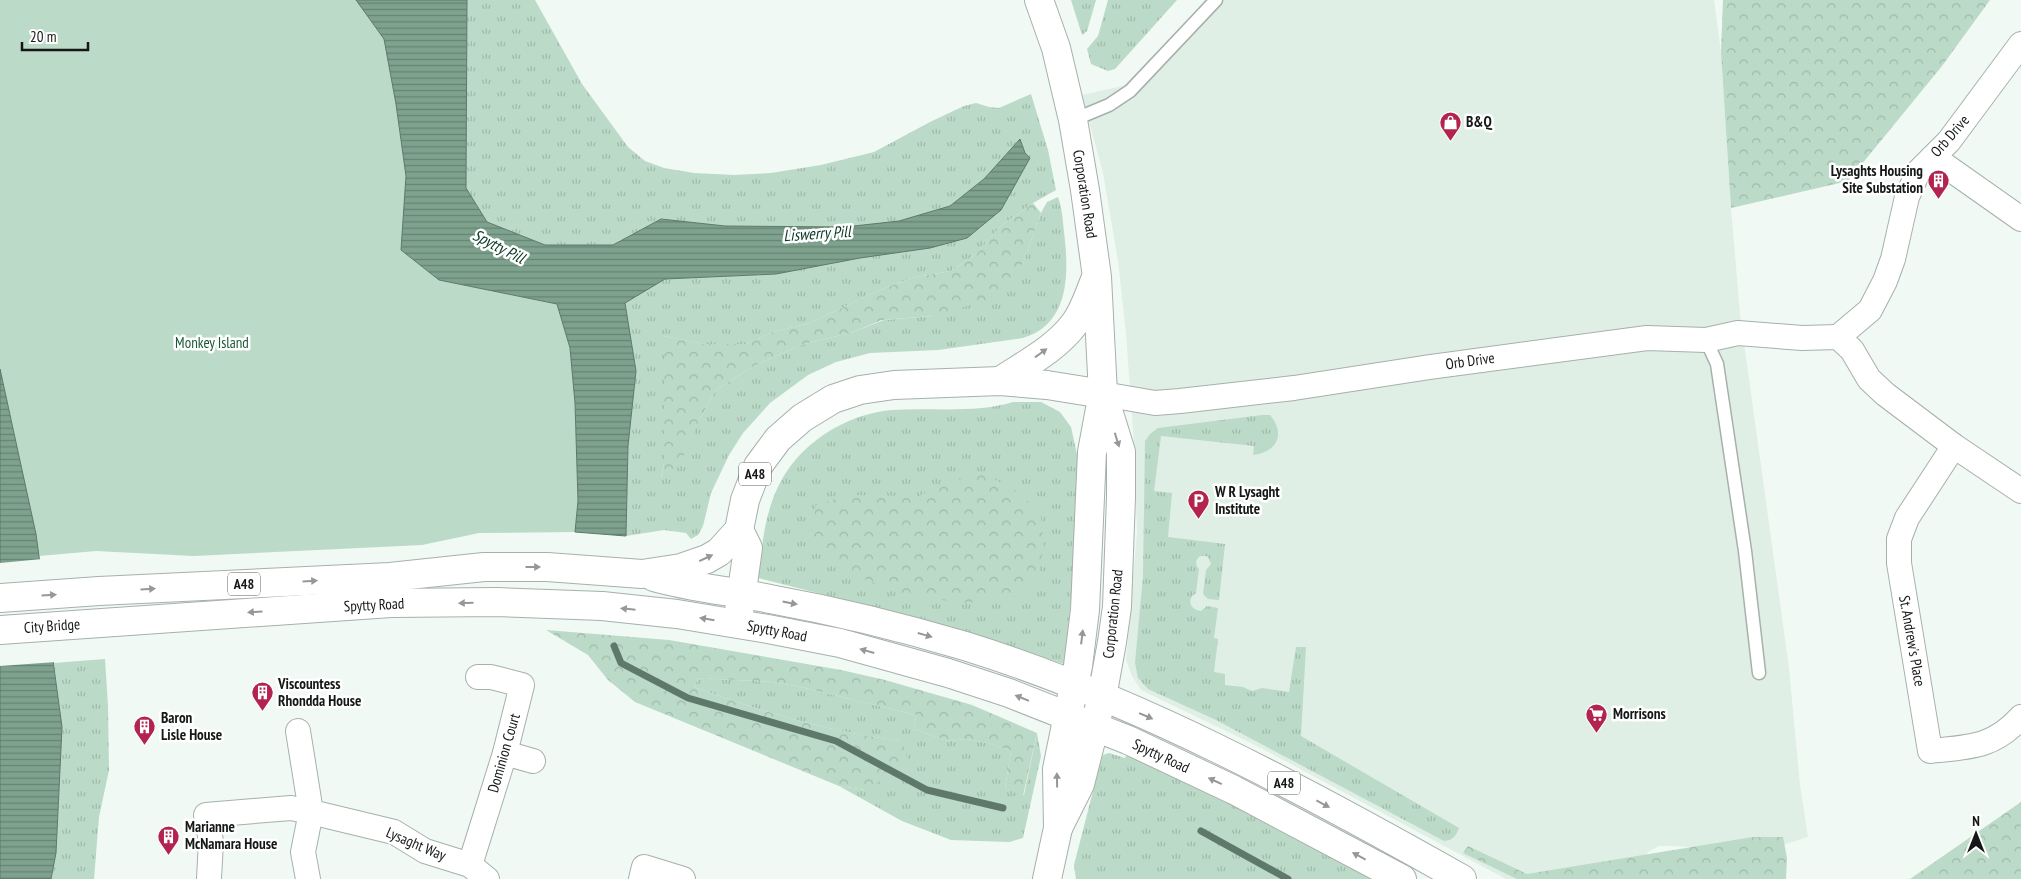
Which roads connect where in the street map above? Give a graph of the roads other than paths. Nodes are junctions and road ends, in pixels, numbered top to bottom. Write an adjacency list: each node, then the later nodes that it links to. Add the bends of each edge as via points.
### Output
1 (1039, 0): 4 (main road, Corporation Road, via 1056,48)
2 (1216, 0): 4 (lane, via 1130,91 1109,105)
3 (2021, 44): 5 (street, Orb Drive, via 1949,141)
4 (1071, 112): 7 (main road, Corporation Road)
5 (1933, 157): 6 (street); 8 (street, Orb Drive, via 1918,172 1907,197 1893,259 1870,310)
6 (2021, 219)
7 (1097, 277): 10 (main road, one-way to 7, via 1042,354 1076,323); 11 (main road, Corporation Road)
8 (1838, 337): 9 (street, Orb Drive, via 1738,333); 12 (street, via 1852,350 1869,379 1884,394)
9 (1706, 340): 11 (street, Orb Drive, via 1647,338 1180,401 1155,403); 22 (lane, via 1717,364 1745,551)
10 (1000, 380): 11 (main road, A48); 14 (main road, A48, via 894,385 860,390 833,399 784,433 758,466 745,500)
11 (1103, 394): 24 (main road, Corporation Road, one-way to 11, via 1085,610 1092,452); 25 (main road, Corporation Road, one-way to 25, via 1121,452 1121,496 1117,607)
12 (1954, 446): 13 (street); 27 (street, St. Andrew's Place, via 1906,518 1899,539 1899,563 1930,751 1976,746 1998,738)
13 (2021, 491)
14 (739, 530): 15 (main road, A48, one-way to 14, via 682,568 707,559 719,552); 17 (main road, via 748,548)
15 (642, 574): 16 (main road, A48, one-way to 15, via 484,567 547,566); 17 (main road, A48, via 680,585)
16 (390, 590): 18 (main road, City Bridge / A48, one-way to 16, via 99,591); 19 (main road, Spytty Road / A48, one-way to 19); 20 (main road, Spytty Road / A48, one-way to 16, via 602,606 497,602)
17 (742, 593): 20 (main road); 24 (main road, Spytty Road / A48, one-way to 24, via 845,613 1013,662)
18 (0, 598)
19 (103, 622): 21 (main road, City Bridge / A48)
20 (737, 624): 26 (main road, Spytty Road / A48, one-way to 20, via 1009,693 930,668 840,643)
21 (0, 630)
22 (1759, 673)
23 (478, 677): 30 (street, Dominion Court, via 522,685)
24 (1074, 685): 25 (main road, Spytty Road / A48); 26 (main road, Corporation Road)
25 (1102, 697): 28 (main road, Corporation Road); 41 (main road, Spytty Road / A48, one-way to 41, via 1248,764)
26 (1067, 716): 28 (main road, Spytty Road / A48); 33 (main road, Corporation Road, one-way to 26, via 1057,770)
27 (2021, 717)
28 (1095, 727): 33 (main road, Corporation Road, via 1080,784); 40 (main road, Spytty Road / A48, one-way to 28, via 1234,790)
29 (298, 731): 32 (street)
30 (505, 753): 31 (street); 34 (street, Dominion Court)
31 (533, 761)
32 (311, 812): 34 (street, Lysaght Way, via 394,832 425,851); 35 (street, Lysaght Way, via 291,808 206,815 211,841); 36 (street, via 303,852)
33 (1058, 828): 39 (main road, Corporation Road)
34 (479, 872)
35 (209, 879)
36 (308, 879)
37 (641, 879): 38 (street, via 644,868)
38 (683, 879)
39 (1047, 879)
40 (1402, 879)
41 (1462, 879)

